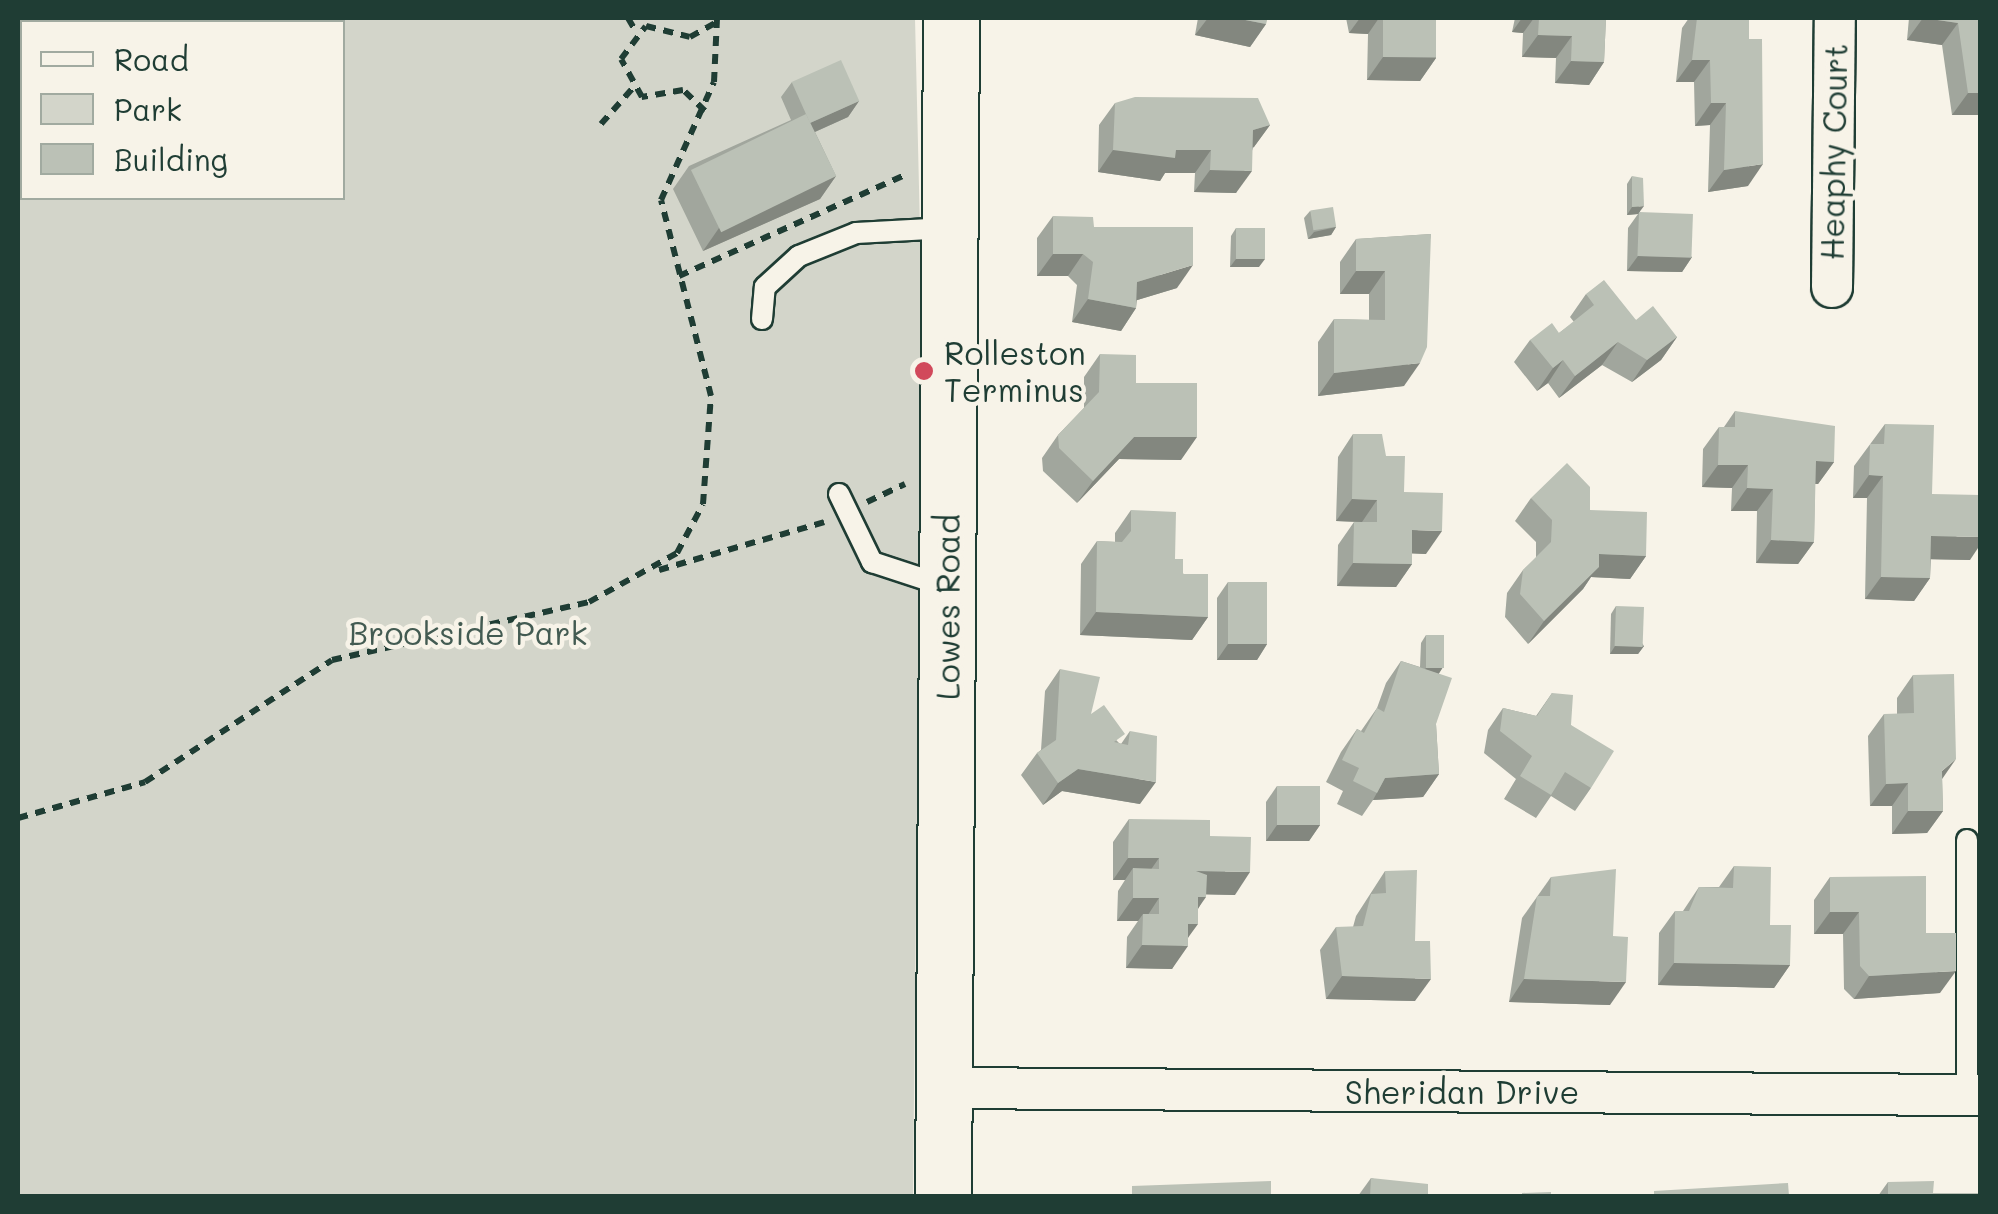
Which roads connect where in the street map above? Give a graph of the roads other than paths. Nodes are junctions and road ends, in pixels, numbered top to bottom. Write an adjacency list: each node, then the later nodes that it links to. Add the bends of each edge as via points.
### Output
1 (951, 18): 3 (main road, Lowes Road)
2 (1834, 18): 4 (street, Heaphy Court)
3 (950, 228): 5 (lane, via 856,234 799,256 768,282); 7 (main road, Lowes Road)
4 (1832, 287)
5 (762, 319)
6 (842, 502): 7 (lane, via 876,566)
7 (947, 586): 9 (main road, Lowes Road)
8 (1967, 840): 10 (lane)
9 (943, 1088): 10 (street, Sheridan Drive); 11 (main road, Lowes Road)
10 (1974, 1095)
11 (942, 1196)

